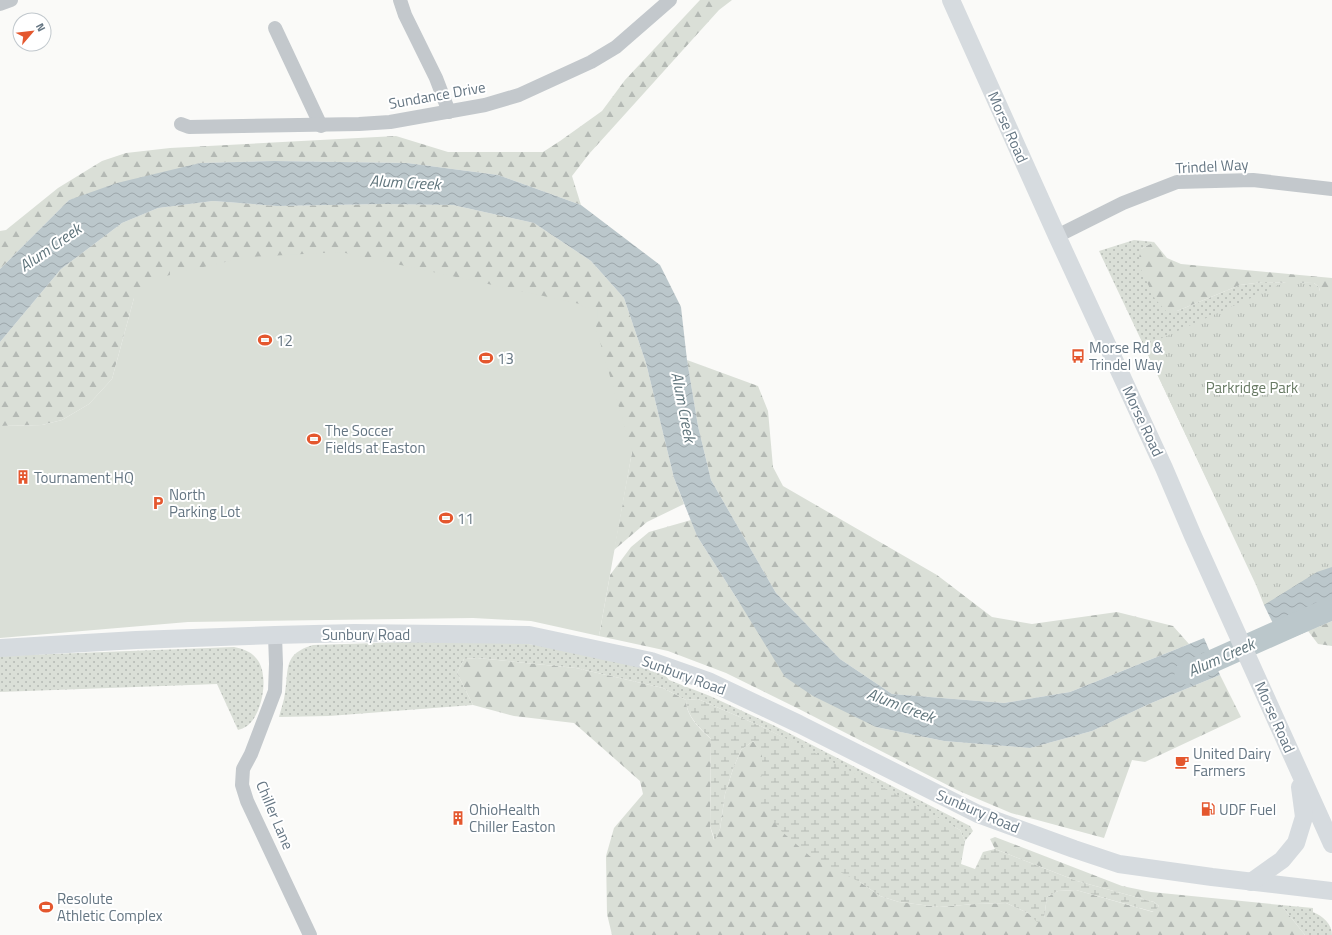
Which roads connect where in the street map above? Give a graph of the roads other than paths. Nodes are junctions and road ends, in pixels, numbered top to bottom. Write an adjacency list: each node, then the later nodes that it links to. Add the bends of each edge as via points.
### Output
1 (11, 0): 5 (street)
2 (400, 0): 7 (street)
3 (670, 0): 7 (street, Sundance Drive, via 616,47 591,62 519,95)
4 (951, 0): 11 (main road, Morse Road)
5 (0, 4)
6 (275, 28): 9 (street)
7 (449, 112): 9 (street, Sundance Drive, via 390,122)
8 (181, 124): 9 (street, Sundance Drive, via 190,128)
9 (321, 126)
10 (1332, 189): 11 (street, Trindel Way, via 1253,180 1177,182 1123,203)
11 (1057, 236): 14 (main road, Morse Road, via 1152,441)
12 (274, 635): 13 (main road, Sunbury Road); 16 (main road, Sunbury Road, via 529,635 651,661 708,681 986,817 1119,864); 18 (street, Chiller Lane, via 275,691 251,754 243,768 242,785 247,801)
13 (0, 648)
14 (1298, 769): 15 (main road, Morse Road); 16 (main road, via 1304,817 1296,844 1282,860)
15 (1332, 844)
16 (1251, 882): 17 (main road, Sunbury Road)
17 (1332, 891)
18 (310, 935)

